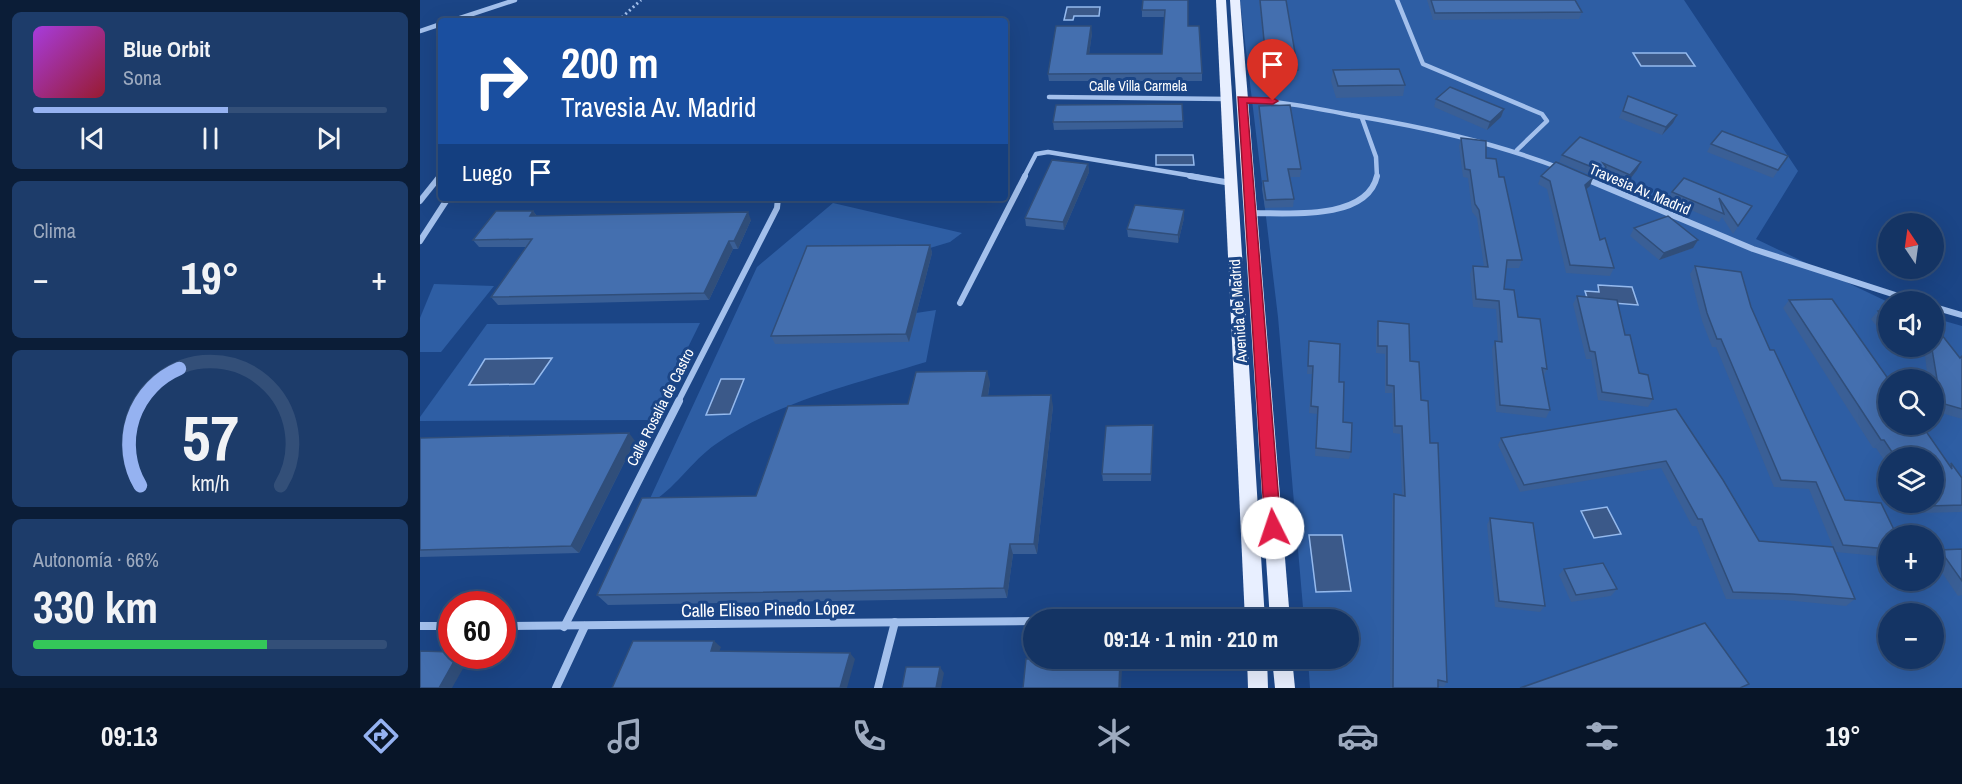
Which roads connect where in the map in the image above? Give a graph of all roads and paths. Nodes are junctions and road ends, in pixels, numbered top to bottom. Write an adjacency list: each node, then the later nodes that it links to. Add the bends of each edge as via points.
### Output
1 (515, 0): 6 (street)
2 (641, 0): 7 (path)
3 (1221, 0): 11 (main road, Avenida de Madrid)
4 (1235, 0): 12 (main road, Avenida de Madrid)
5 (1396, 0): 14 (street, via 1423,64 1542,114 1547,121)
6 (460, 18)
7 (621, 18)
8 (438, 25): 9 (street)
9 (420, 31)
10 (1049, 97): 11 (street, Calle Villa Carmela)
11 (1227, 99): 18 (main road, Avenida de Madrid)
12 (1242, 99): 13 (street, Travesia Av. Madrid); 22 (main road, Avenida de Madrid)
13 (1362, 118): 14 (street, Travesia Av. Madrid); 22 (street, via 1378,172 1370,193 1335,210)
14 (1517, 150): 15 (street, Travesia Av. Madrid)
15 (1570, 173)
16 (1581, 177): 24 (street, Travesia Av. Madrid, via 1753,249)
17 (438, 179): 19 (street)
18 (1231, 183): 25 (street, via 1048,152 1036,154); 28 (main road, Avenida de Madrid)
19 (420, 201)
20 (446, 201): 23 (street)
21 (778, 201): 35 (street, Calle Rosalía de Castro)
22 (1250, 213): 29 (main road, Avenida de Madrid)
23 (420, 241)
24 (1883, 291)
25 (960, 303)
26 (1944, 310): 27 (street)
27 (1962, 315)
28 (1254, 609)
29 (1279, 609)
30 (1023, 621): 31 (street, Calle Eliseo Pinedo López)
31 (895, 622): 36 (street, Calle Eliseo Pinedo López); 40 (street)
32 (420, 626): 33 (street)
33 (438, 626)
34 (516, 626): 35 (street, Calle Eliseo Pinedo López)
35 (564, 627): 36 (street, Calle Eliseo Pinedo López)
36 (585, 627): 39 (street)
37 (1257, 669): 41 (main road)
38 (1283, 669): 42 (main road)
39 (556, 688)
40 (878, 688)
41 (1258, 688)
42 (1284, 688)

